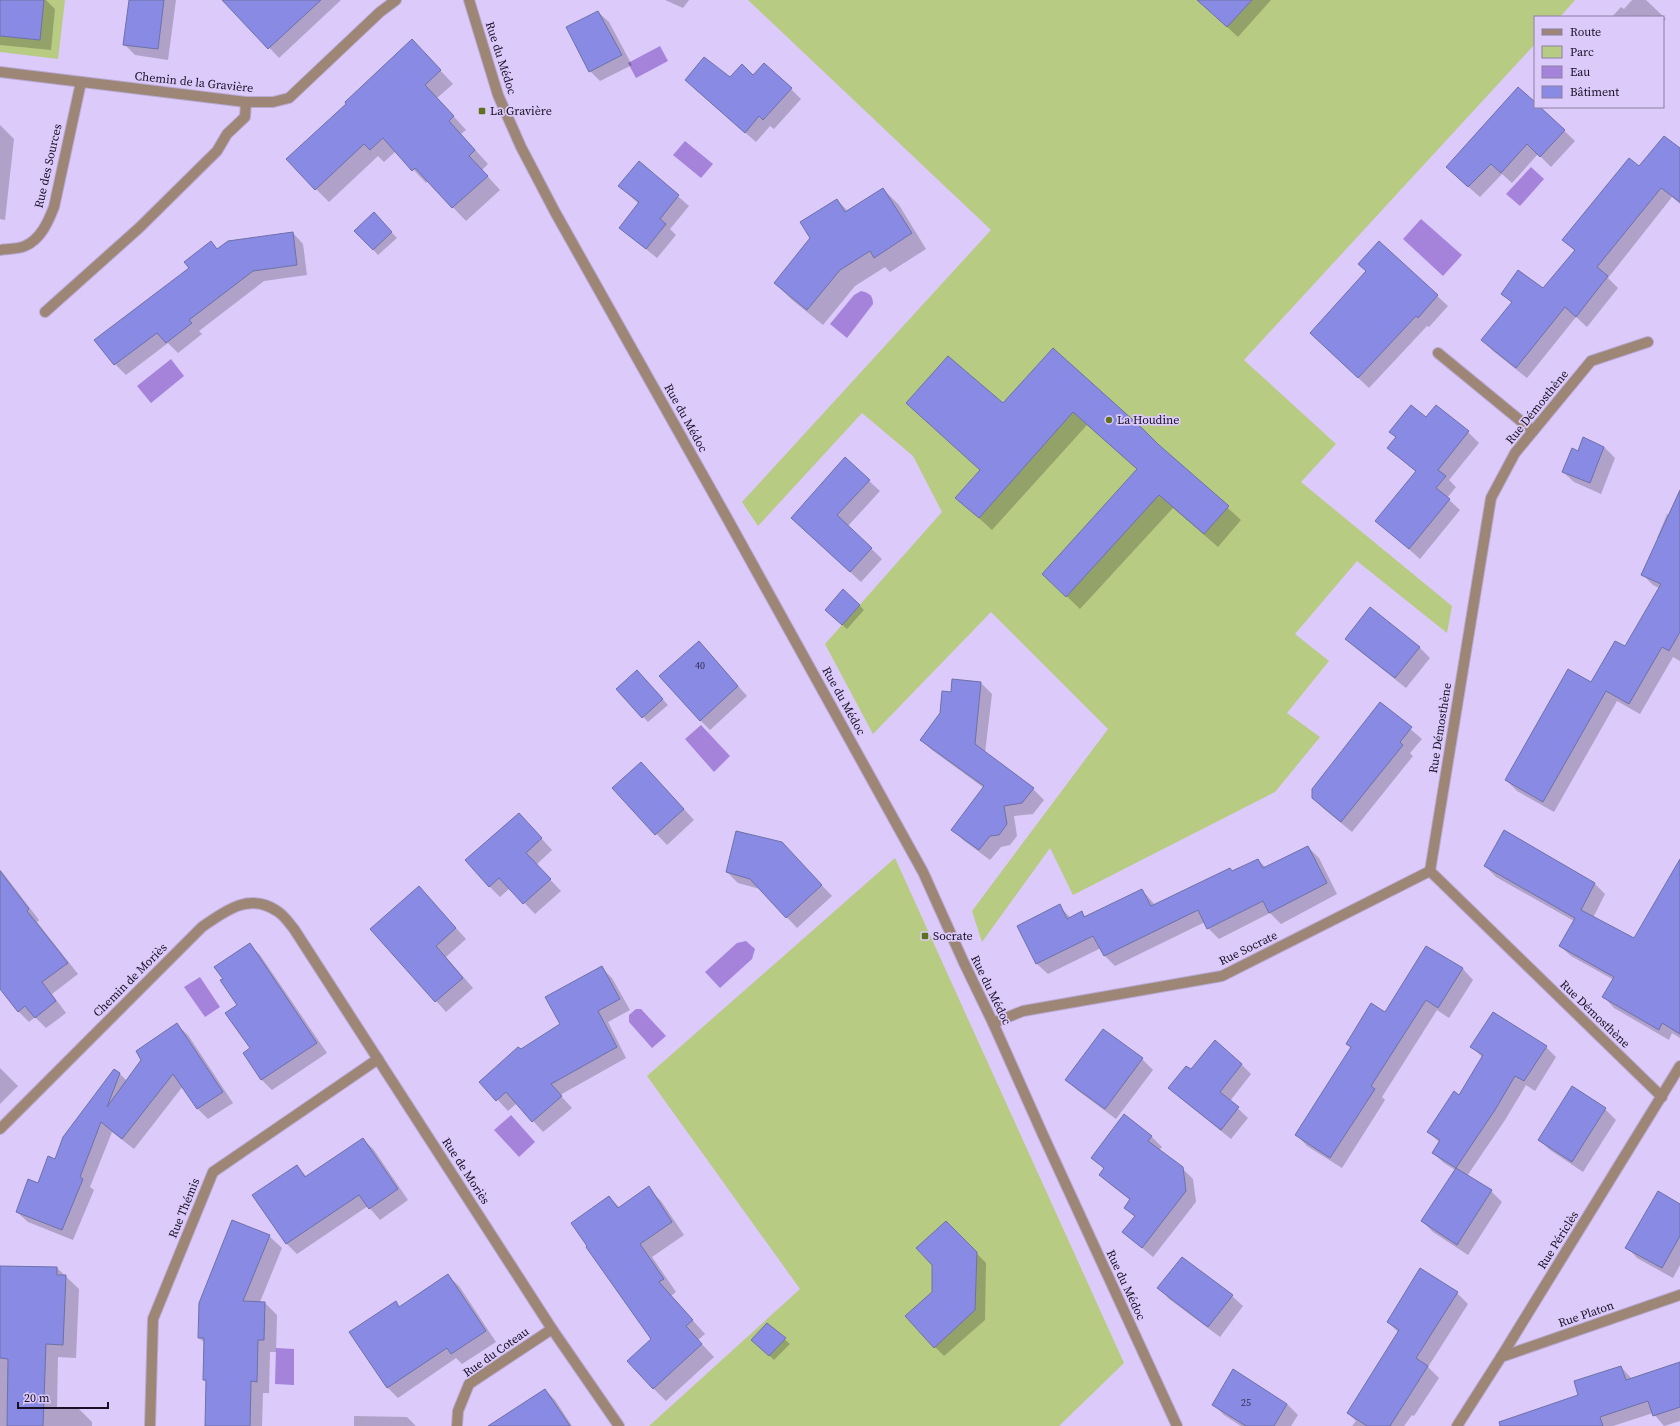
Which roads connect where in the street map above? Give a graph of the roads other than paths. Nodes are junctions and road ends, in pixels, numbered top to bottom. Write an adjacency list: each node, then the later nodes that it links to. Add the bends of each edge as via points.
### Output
1 (396, 0): 5 (street, Chemin de la Gravière, via 289,98 273,102)
2 (469, 0): 13 (street, Rue du Médoc, via 498,95 521,147 923,872)
3 (0, 72): 4 (street, Chemin de la Gravière)
4 (81, 82): 5 (street, Chemin de la Gravière); 6 (street, Rue des Sources, via 58,194 46,226 25,246)
5 (246, 102): 7 (street, via 245,117 227,134 217,150 139,228)
6 (0, 250)
7 (45, 312)
8 (1648, 342): 10 (street, Rue Démosthène, via 1591,361)
9 (1438, 353): 10 (street)
10 (1533, 431): 11 (street, Rue Démosthène, via 1515,453 1491,498)
11 (1430, 871): 13 (street, Rue Socrate, via 1222,976 1023,1011); 16 (street, Rue Démosthène)
12 (294, 929): 14 (street, Rue de Moriès); 17 (street, Chemin de Moriès, via 279,911 264,903 248,902 226,910 176,952)
13 (993, 1023): 24 (street, Rue du Médoc)
14 (378, 1059): 19 (street, Rue de Moriès); 21 (street, Rue Thémis, via 212,1172 153,1319)
15 (1680, 1066): 16 (street, Rue Périclès)
16 (1662, 1097): 20 (street, Rue Périclès)
17 (0, 1129)
18 (1680, 1295): 20 (street, Rue Platon)
19 (552, 1329): 22 (street, Rue du Coteau, via 469,1384 458,1411); 23 (street, Rue de Moriès)
20 (1501, 1357): 25 (street, Rue Périclès)
21 (150, 1426)
22 (457, 1426)
23 (619, 1426)
24 (1177, 1426)
25 (1457, 1426)

